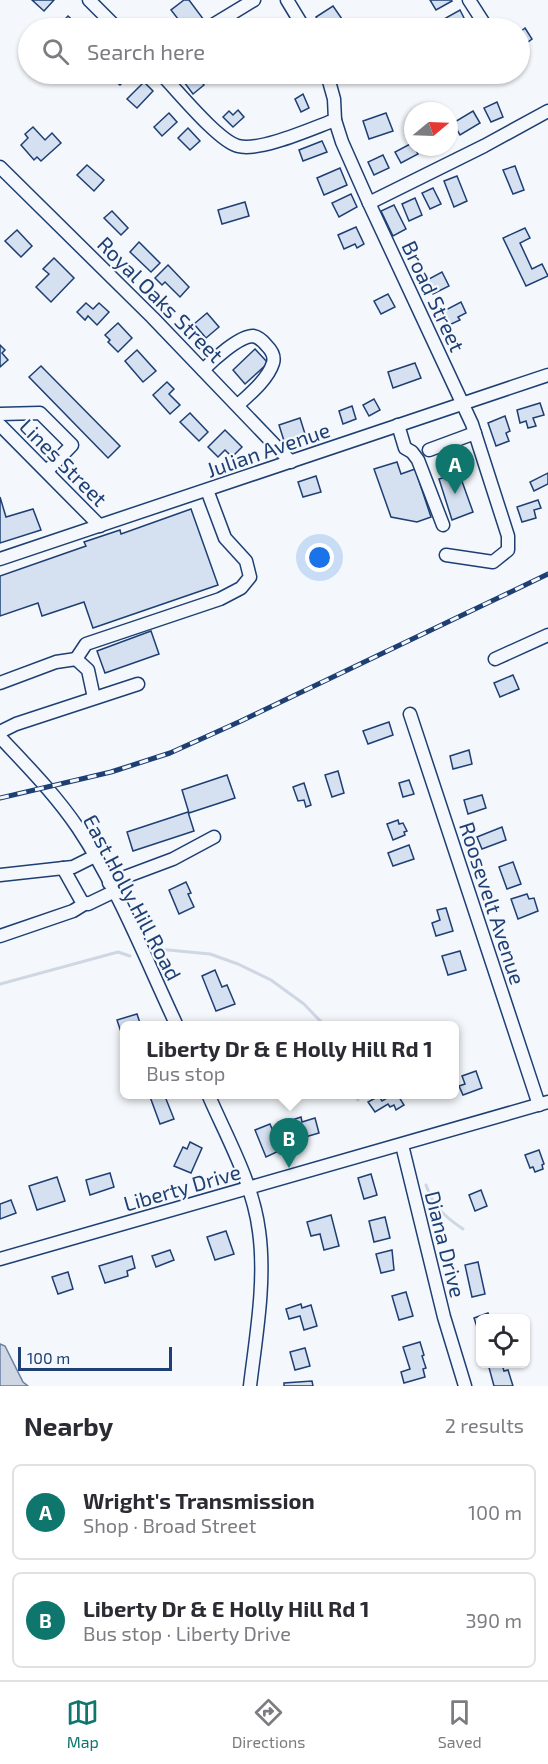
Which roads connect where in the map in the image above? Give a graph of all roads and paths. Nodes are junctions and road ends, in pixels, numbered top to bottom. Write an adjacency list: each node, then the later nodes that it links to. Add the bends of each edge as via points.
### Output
1 (89, 0): 5 (street)
2 (254, 0): 6 (street)
3 (287, 0): 7 (street)
4 (470, 0): 8 (street)
5 (107, 18)
6 (224, 18)
7 (298, 18)
8 (481, 18)
9 (171, 84): 12 (street, via 219,134 240,147 285,138)
10 (330, 84): 12 (street, Broad Street)
11 (548, 111): 14 (street)
12 (335, 120): 14 (street, Broad Street)
13 (1, 170): 15 (street, Royal Oaks Street)
14 (369, 203): 17 (street, Broad Street)
15 (203, 370): 18 (street, Royal Oaks Street); 18 (street, via 244,339 261,339 273,353 274,361)
16 (548, 375): 17 (street, Julian Avenue)
17 (462, 403): 21 (street, Julian Avenue); 22 (street, Broad Street)
18 (238, 405): 24 (street, Royal Oaks Street)
19 (0, 414): 25 (street, via 40,413 72,445)
20 (0, 425): 25 (street, Lines Street)
21 (398, 425): 24 (street, Julian Avenue); 27 (street, via 405,448 418,460)
22 (475, 433): 23 (street); 29 (street, Broad Street, via 508,536 508,550 493,562)
23 (429, 450)
24 (291, 462): 26 (street, Julian Avenue)
25 (46, 471): 28 (street, Lines Street)
26 (207, 490): 28 (street, Julian Avenue); 32 (street, via 225,538 246,561 250,577 241,588 220,599 86,644)
27 (443, 525)
28 (100, 526): 30 (street, Julian Avenue)
29 (446, 555)
30 (0, 560)
31 (548, 635): 33 (street)
32 (76, 659): 34 (street); 36 (street, via 88,670)
33 (495, 659)
34 (0, 683)
35 (138, 684): 36 (street)
36 (94, 698): 38 (street)
37 (410, 714): 49 (street, Roosevelt Avenue)
38 (0, 732)
39 (0, 736): 41 (street, East Holly Hill Road, via 47,787)
40 (214, 837): 44 (street)
41 (94, 856): 42 (street); 44 (street, East Holly Hill Road)
42 (63, 868): 43 (street); 45 (street)
43 (0, 875)
44 (111, 888): 45 (street); 47 (street, East Holly Hill Road)
45 (86, 903): 46 (street)
46 (0, 936)
47 (175, 1021)
48 (210, 1099): 51 (street)
49 (544, 1104): 50 (street, Liberty Drive)
50 (402, 1145): 51 (street, Liberty Drive); 54 (street, Diana Drive)
51 (249, 1188): 52 (street, Liberty Drive); 53 (street, via 260,1231 261,1270)
52 (0, 1259)
53 (250, 1386)
54 (465, 1386)

